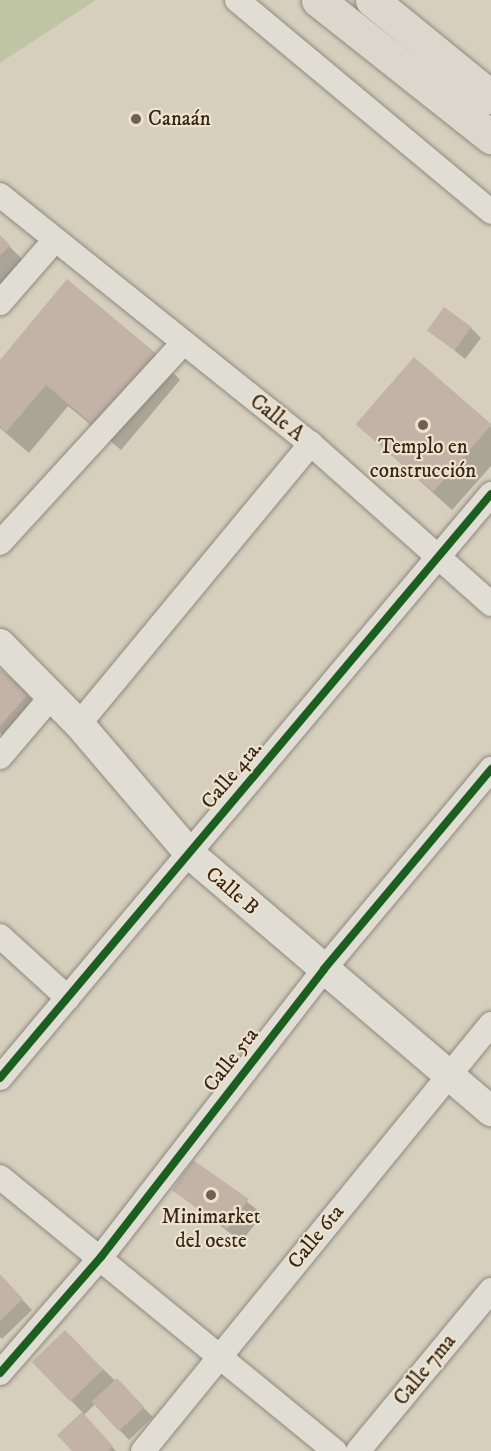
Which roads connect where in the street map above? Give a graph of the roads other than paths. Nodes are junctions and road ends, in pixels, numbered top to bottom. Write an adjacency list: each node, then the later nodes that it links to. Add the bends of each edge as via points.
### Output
1 (237, 0): 7 (street)
2 (318, 0): 5 (main road)
3 (372, 0): 4 (main road)
4 (491, 97)
5 (491, 137)
6 (0, 195): 8 (street, Calle A)
7 (491, 212)
8 (55, 240): 9 (street); 10 (street, Calle A)
9 (0, 303)
10 (183, 343): 11 (street, Calle A); 13 (street)
11 (311, 444): 14 (street, Calle A); 18 (street)
12 (491, 494): 14 (street, Calle 4ta.)
13 (0, 543)
14 (436, 557): 15 (street, Calle A); 21 (street, Calle 4ta.)
15 (491, 604)
16 (0, 644): 17 (street, Calle B)
17 (51, 697): 18 (street, Calle B); 19 (street)
18 (79, 724): 21 (street, Calle B)
19 (0, 758)
20 (491, 769): 23 (street, Calle 5ta)
21 (190, 854): 23 (street, Calle B); 24 (street, Calle 4ta.)
22 (0, 936): 24 (street)
23 (324, 969): 26 (street, Calle B); 30 (street, Calle 5ta)
24 (68, 998): 27 (street, Calle 4ta.)
25 (491, 1024): 26 (street, Calle 6ta)
26 (446, 1076): 28 (street, Calle B); 32 (street, Calle 6ta)
27 (0, 1078)
28 (491, 1111)
29 (0, 1177): 30 (street)
30 (101, 1257): 32 (street); 33 (street, Calle 5ta)
31 (491, 1290): 36 (street, Calle 7ma)
32 (220, 1356): 34 (street, Calle 6ta); 35 (street)
33 (0, 1373)
34 (143, 1451)
35 (336, 1451)
36 (358, 1451)

